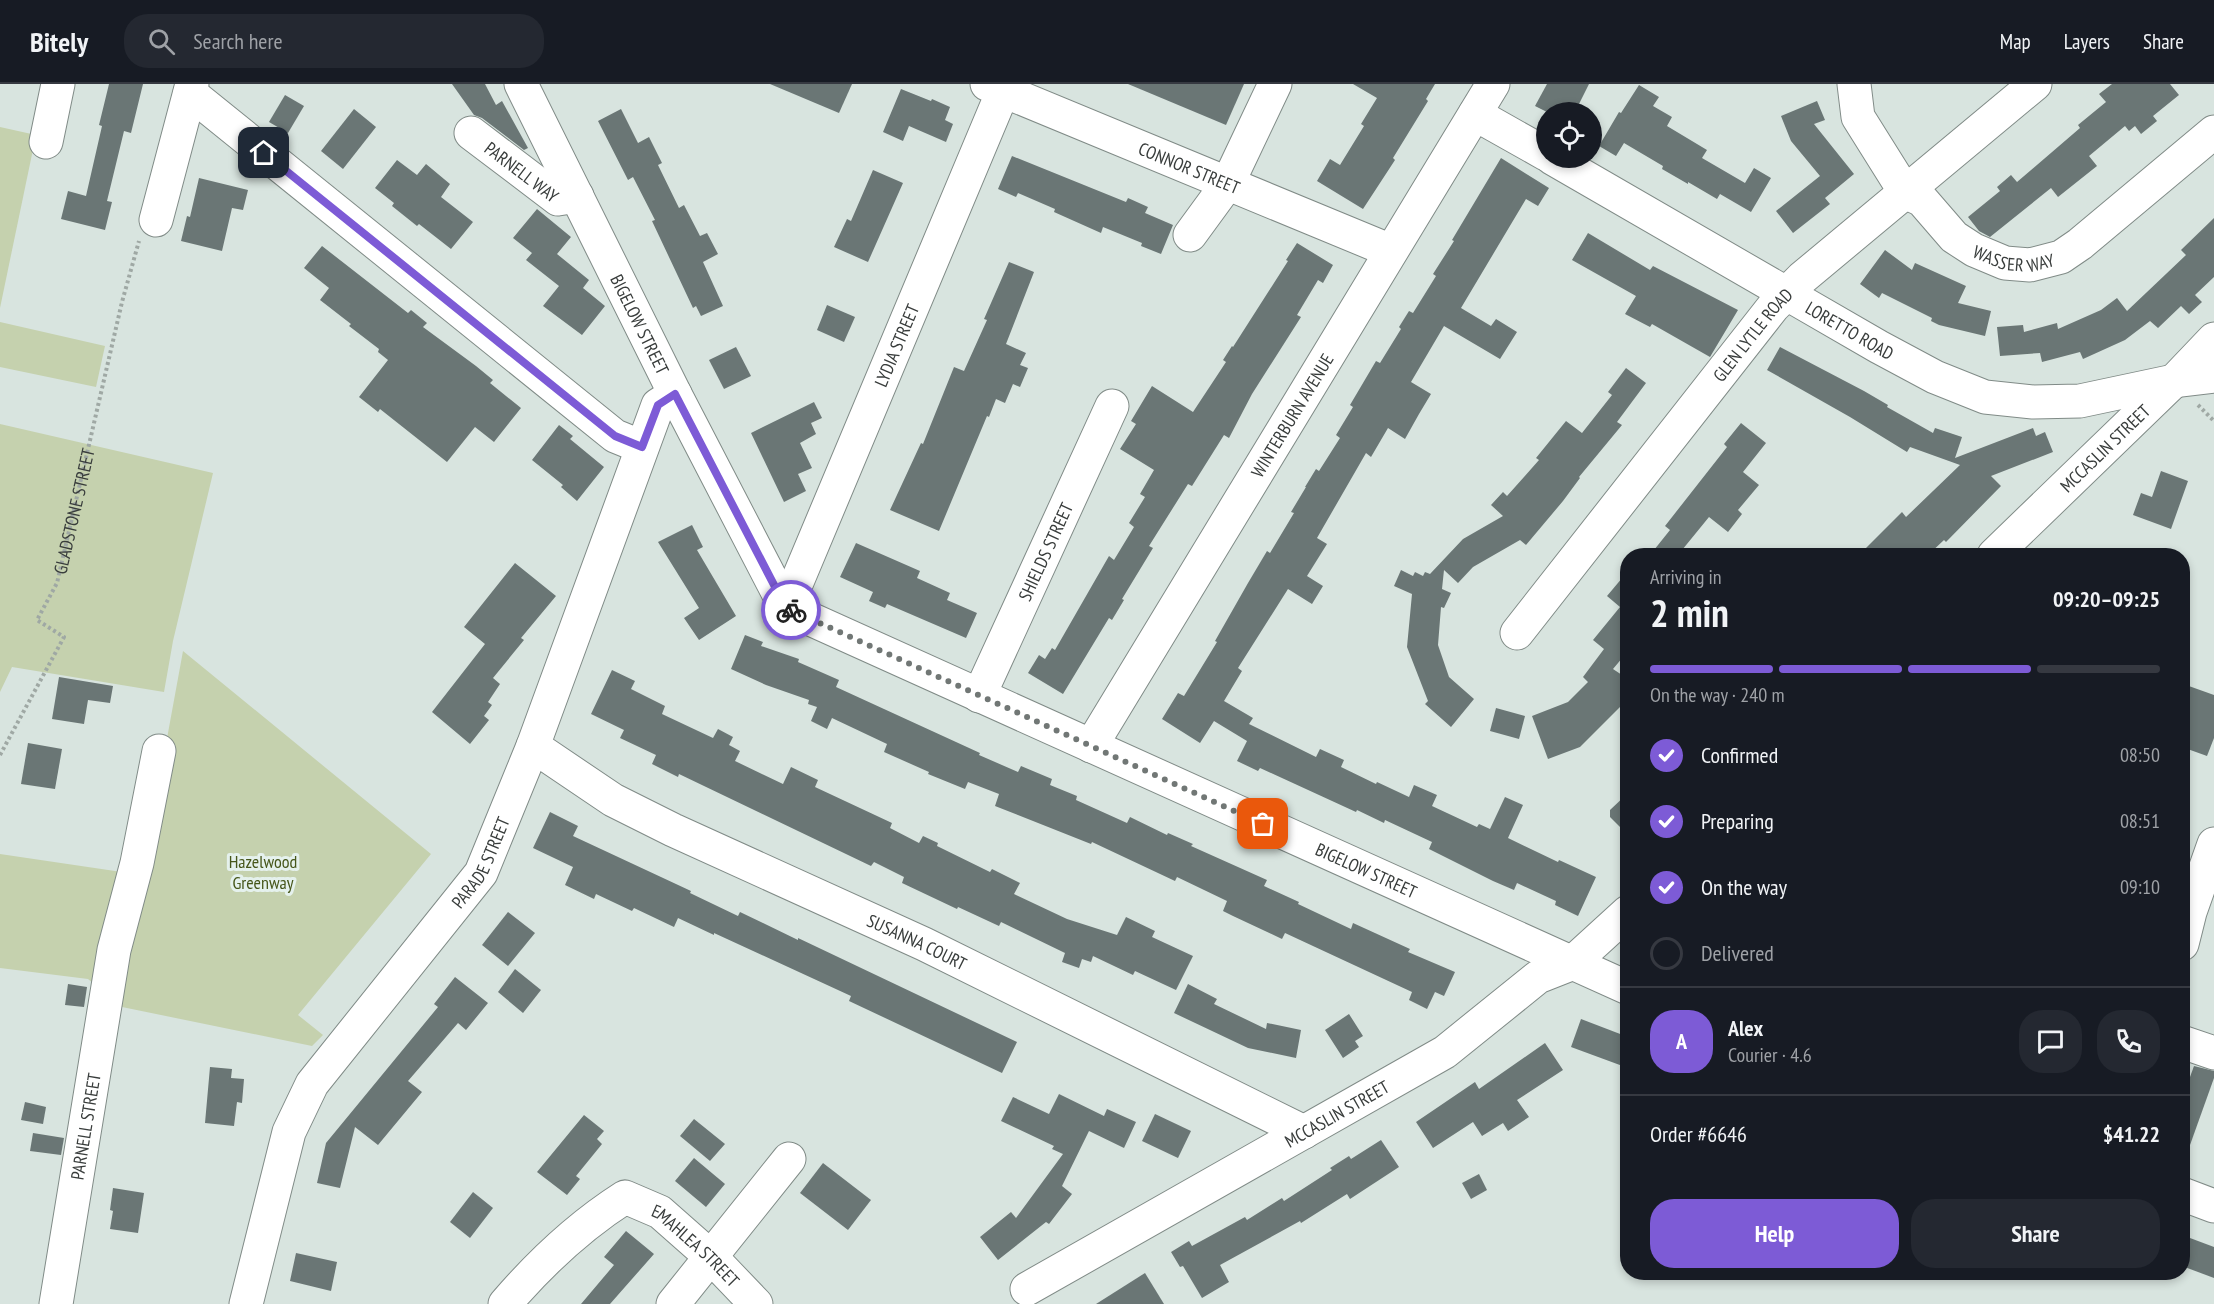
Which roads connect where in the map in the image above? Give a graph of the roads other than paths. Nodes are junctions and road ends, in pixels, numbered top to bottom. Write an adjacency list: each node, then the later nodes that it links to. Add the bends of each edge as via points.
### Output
1 (58, 84): 12 (street)
2 (521, 84): 17 (street, BIGELOW STREET)
3 (1275, 84): 15 (street)
4 (1493, 84): 9 (street, WINTERBURN AVENUE)
5 (1854, 84): 16 (street, via 1858,117)
6 (2035, 84): 16 (street, GLEN LYTLE ROAD)
7 (999, 86): 15 (street, CONNOR STREET); 29 (street, LYDIA STREET)
8 (191, 89): 18 (street); 27 (street, via 615,436)
9 (1475, 114): 13 (street); 20 (street, WINTERBURN AVENUE)
10 (2214, 132): 16 (street, WASSER WAY, via 2061,257 2030,265 2005,263 1974,250 1954,237 1922,200)
11 (471, 133): 17 (street, PARNELL WAY, via 558,199)
12 (46, 142)
13 (1536, 148)
14 (1569, 168): 21 (street, LORETTO ROAD)
15 (1228, 183): 19 (street); 20 (street, CONNOR STREET)
16 (1905, 192): 21 (street, GLEN LYTLE ROAD)
17 (577, 196): 25 (street, BIGELOW STREET)
18 (148, 228)
19 (1190, 235)
20 (1391, 251): 33 (street, WINTERBURN AVENUE)
21 (1787, 293): 24 (street, LORETTO ROAD, via 1935,377 1985,397 2080,401); 30 (street, GLEN LYTLE ROAD)
22 (2214, 339): 24 (street, MCCASLIN STREET)
23 (2214, 376): 24 (street, LORETTO ROAD)
24 (2174, 381): 28 (street, MCCASLIN STREET)
25 (675, 394): 27 (street, PARADE STREET, via 658,405); 29 (street, BIGELOW STREET)
26 (1112, 406): 31 (street, SHIELDS STREET)
27 (642, 447): 32 (street, PARADE STREET)
28 (2001, 548)
29 (786, 608): 31 (street, BIGELOW STREET)
30 (1517, 633)
31 (979, 696): 33 (street, BIGELOW STREET)
32 (533, 746): 42 (street, SUSANNA COURT, via 633,810 924,944); 49 (street, PARADE STREET, via 481,873 312,1084 289,1132)
33 (1091, 746): 38 (street, BIGELOW STREET)
34 (159, 751): 48 (street, PARNELL STREET, via 137,863 114,950)
35 (2214, 844): 36 (street)
36 (2196, 915)
37 (1620, 919): 38 (street, MCCASLIN STREET)
38 (1571, 964): 39 (street, BIGELOW STREET); 42 (street, MCCASLIN STREET, via 1538,977 1445,1052)
39 (1620, 985)
40 (2190, 1045): 41 (street)
41 (2214, 1053)
42 (1304, 1131): 47 (street, MCCASLIN STREET)
43 (789, 1159): 46 (street)
44 (2190, 1197): 45 (street)
45 (2214, 1206)
46 (711, 1257): 50 (street, EMAHLEA STREET, via 660,1212 625,1197 562,1243); 51 (street); 52 (street, EMAHLEA STREET)
47 (1027, 1289)
48 (56, 1304)
49 (246, 1304)
50 (505, 1304)
51 (673, 1304)
52 (756, 1304)

